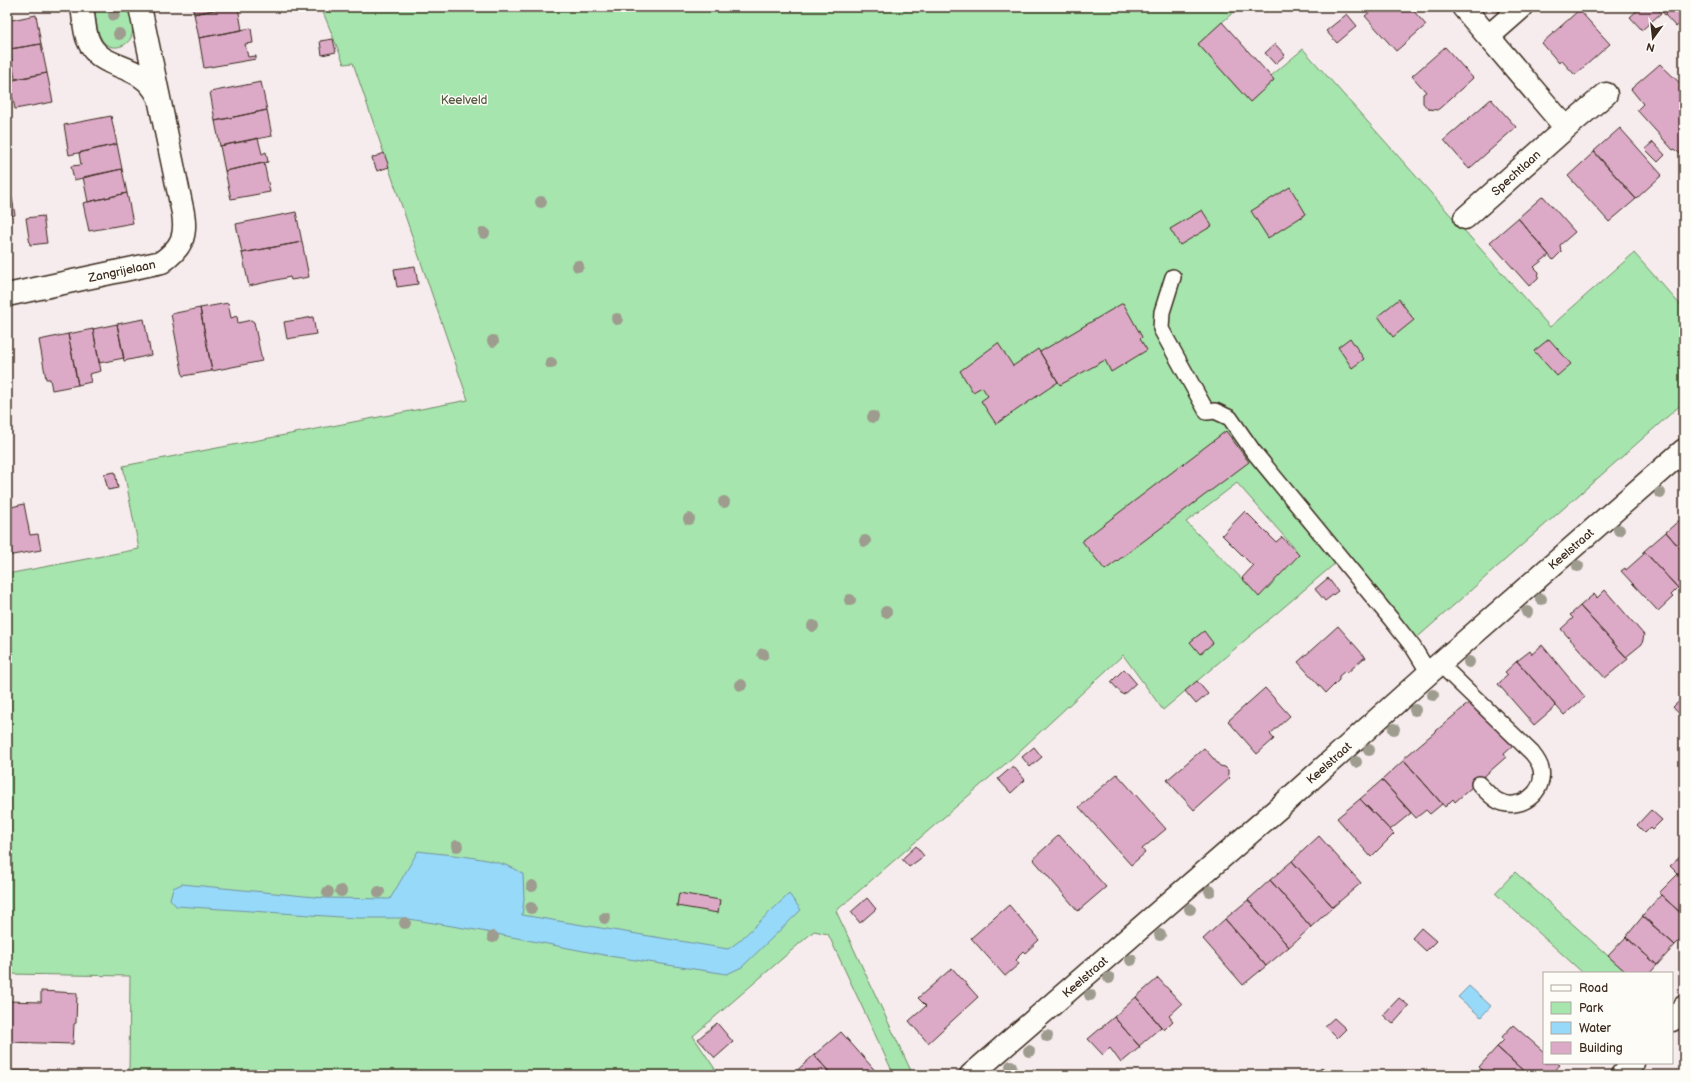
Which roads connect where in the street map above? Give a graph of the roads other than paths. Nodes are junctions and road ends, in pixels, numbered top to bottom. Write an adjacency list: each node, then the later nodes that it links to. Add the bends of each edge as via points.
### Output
1 (82, 7): 7 (street, Zangrijelaan, via 88,40 96,52 106,61 144,77 154,88)
2 (140, 7): 7 (street, Zangrijelaan)
3 (1463, 7): 5 (street)
4 (1522, 7): 5 (street)
5 (1489, 36): 8 (street)
6 (1606, 94): 8 (street, Spechtlaan)
7 (160, 101): 11 (street, Zangrijelaan, via 186,227 182,242 174,254 162,262 148,266)
8 (1566, 128): 9 (street, Spechtlaan)
9 (1465, 218)
10 (1174, 277): 13 (lane, via 1162,312 1161,329 1207,412 1223,414 1230,418 1253,451 1391,619)
11 (7, 295)
12 (1684, 450): 13 (street, Keelstraat)
13 (1435, 668): 14 (lane, via 1532,753 1541,769 1542,778 1534,795 1517,804 1498,801); 18 (street, Keelstraat)
14 (1479, 784)
15 (1684, 1006): 16 (street)
16 (1673, 1019)
17 (1632, 1064): 19 (street)
18 (971, 1075)
19 (1622, 1075)

